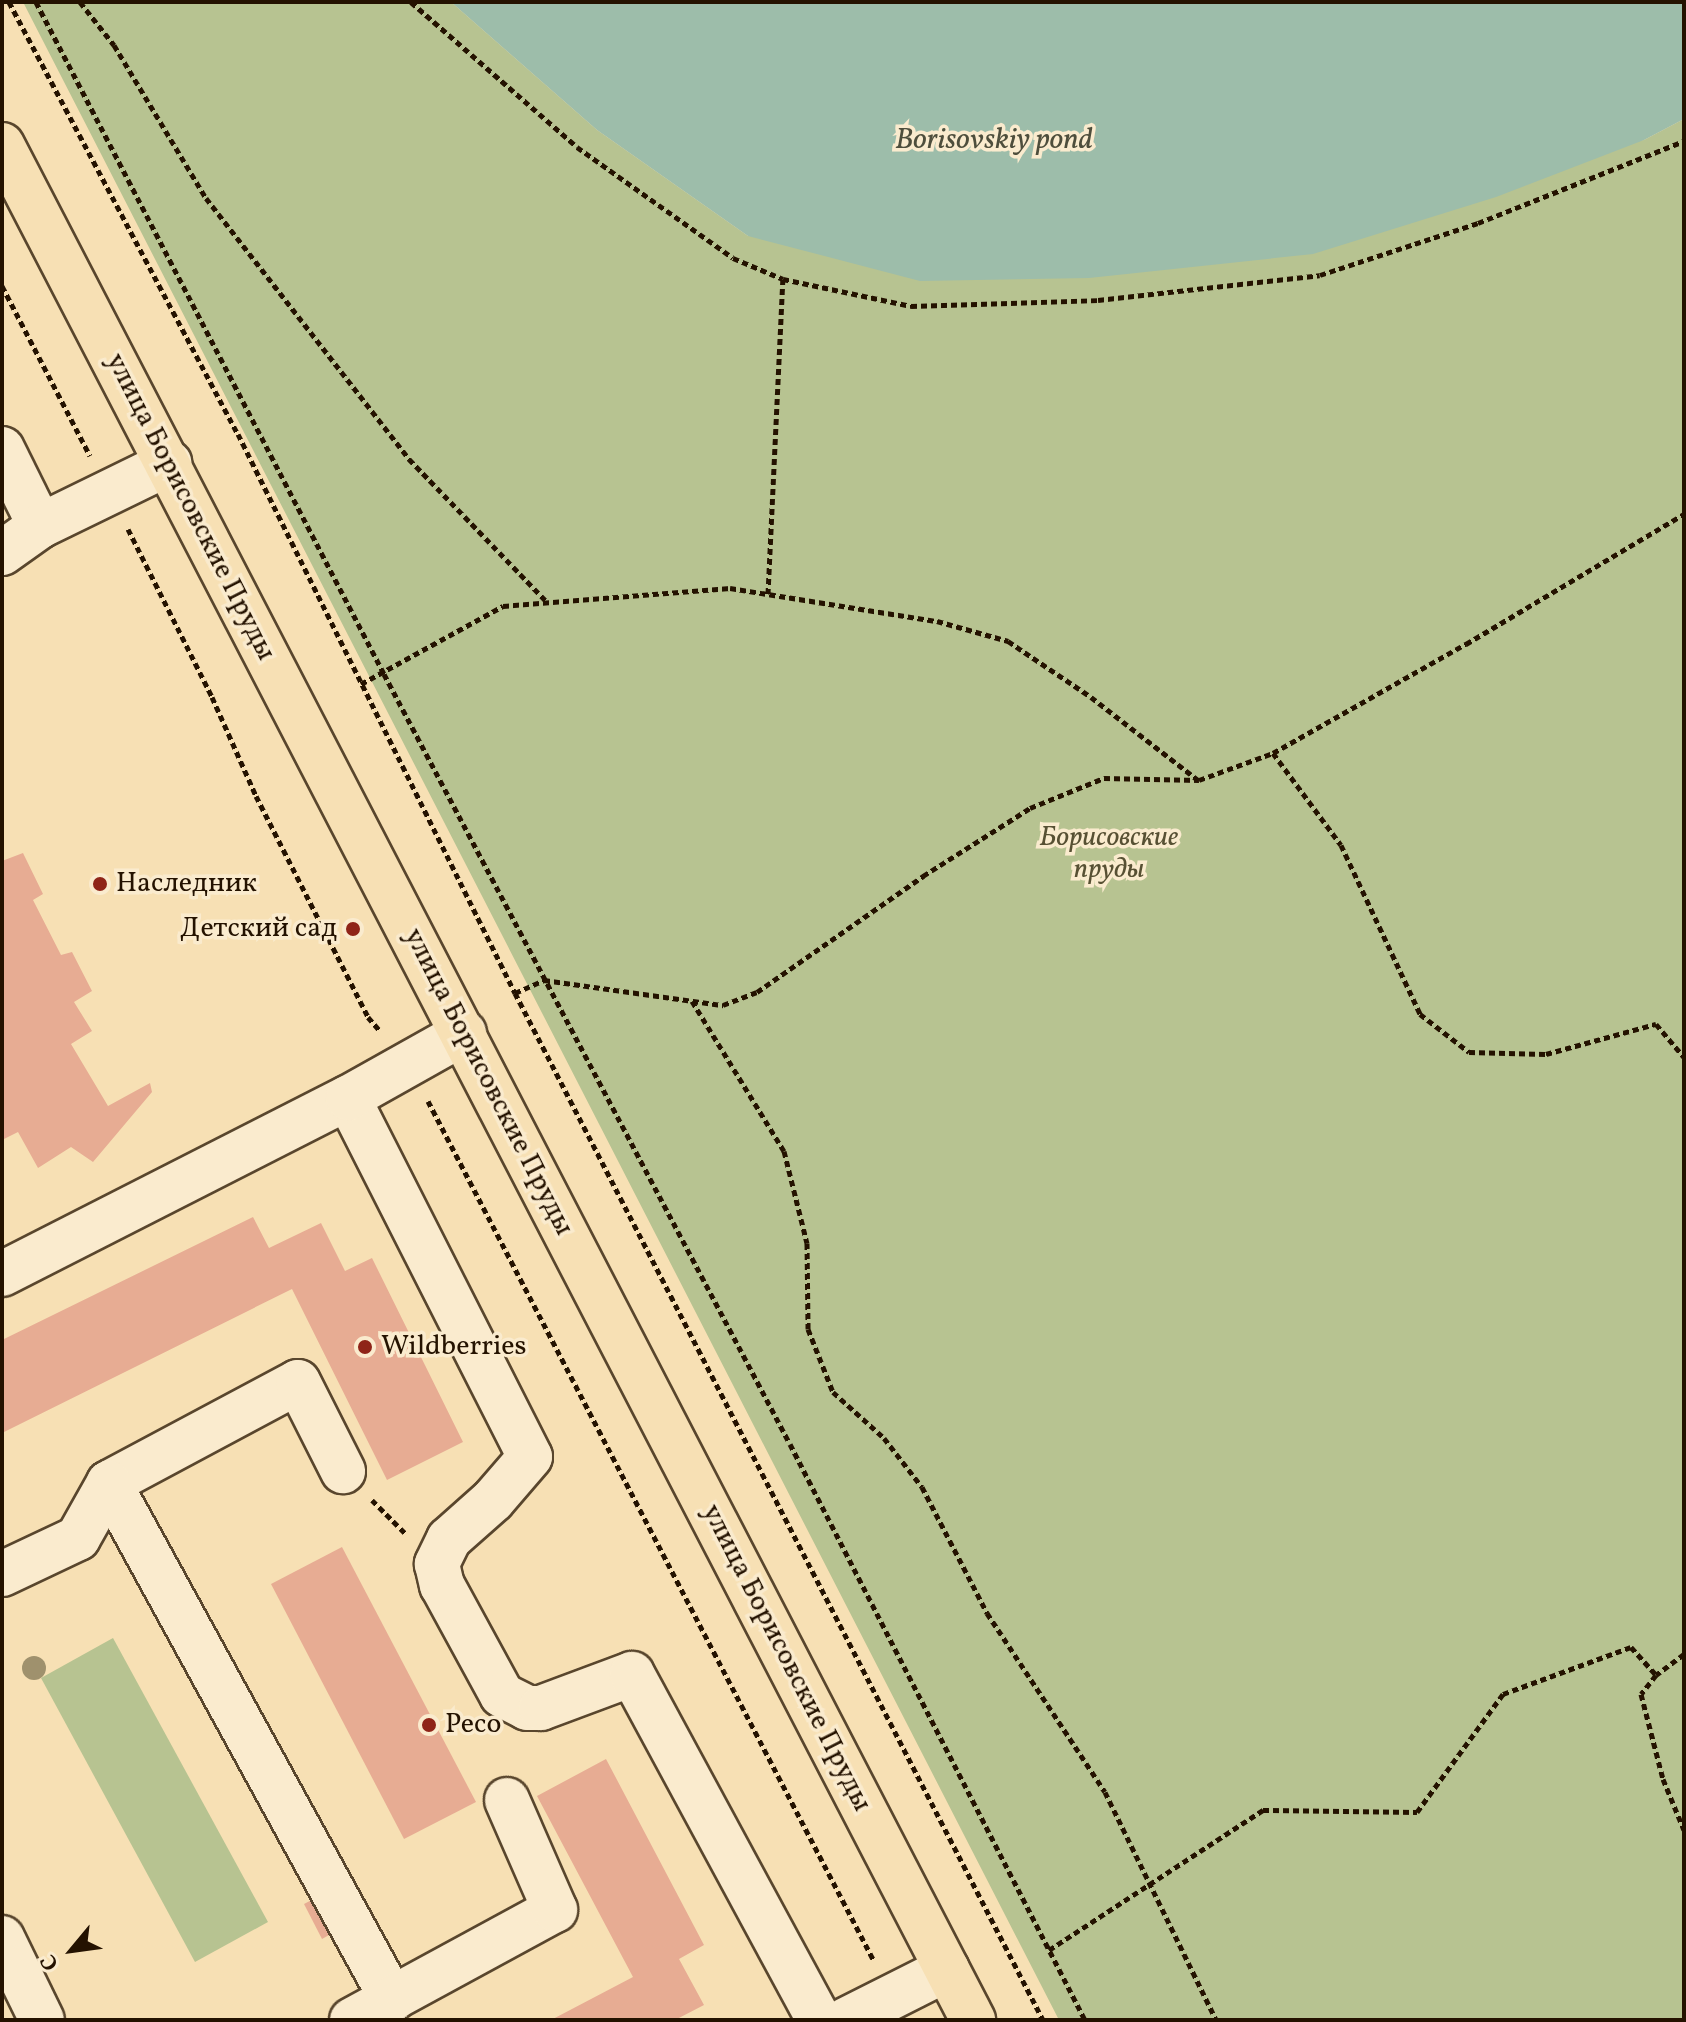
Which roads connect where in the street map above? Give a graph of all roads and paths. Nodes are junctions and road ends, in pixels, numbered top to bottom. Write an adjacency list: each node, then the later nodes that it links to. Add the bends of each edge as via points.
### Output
1 (9, 2): 18 (path, via 238,434)
2 (36, 2): 17 (path)
3 (80, 2): 16 (path, via 114,45 216,211 409,459)
4 (411, 2): 7 (path, via 577,147 733,258)
5 (1684, 141): 7 (path, via 1478,223 1320,275 1098,300 911,306)
6 (2, 145): 10 (main road, улица Борисовские Пруды)
7 (783, 279): 15 (path)
8 (2, 286): 11 (path)
9 (2, 449): 13 (lane)
10 (169, 463): 11 (lane); 24 (main road, улица Борисовские Пруды)
11 (109, 492): 13 (lane); 26 (path, via 368,1017)
12 (1684, 514): 19 (path)
13 (40, 526): 14 (lane)
14 (2, 553)
15 (768, 594): 16 (path, via 730,588); 20 (path, via 937,621 1008,641)
16 (547, 602): 17 (path, via 503,606)
17 (384, 674): 18 (path); 21 (path)
18 (361, 684): 22 (path)
19 (1273, 753): 20 (path); 25 (path, via 1341,845 1420,1014 1469,1052 1546,1054 1656,1024)
20 (1199, 780): 23 (path, via 1104,778 1030,808 757,992 723,1005)
21 (544, 980): 22 (path); 23 (path); 39 (path)
22 (515, 993): 48 (path)
23 (692, 1001): 37 (path, via 784,1151 807,1243 808,1329 833,1392 884,1438 922,1487 987,1613 1105,1792)
24 (464, 1033): 26 (lane); 40 (main road, улица Борисовские Пруды)
25 (1684, 1057)
26 (408, 1064): 27 (lane); 41 (path)
27 (348, 1098): 28 (lane); 31 (lane, via 530,1457 449,1539)
28 (2, 1274)
29 (343, 1471): 30 (lane, via 298,1382); 31 (path)
30 (109, 1483): 32 (lane, via 78,1538); 42 (lane)
31 (437, 1564): 45 (lane, via 442,1585 502,1695 527,1708 541,1708 632,1674)
32 (2, 1574)
33 (1684, 1654): 34 (path)
34 (1656, 1675): 36 (path, via 1641,1694 1663,1779); 37 (path, via 1631,1647 1503,1694 1417,1812 1263,1810)
35 (507, 1800): 42 (lane, via 555,1910)
36 (1684, 1830)
37 (1150, 1884): 39 (path); 50 (path)
38 (2, 1938): 43 (lane)
39 (1049, 1950): 49 (path)
40 (947, 1969): 41 (lane); 47 (main road, улица Борисовские Пруды)
41 (892, 1997): 46 (lane)
42 (392, 1999): 44 (lane)
43 (42, 2020)
44 (352, 2020)
45 (819, 2020)
46 (846, 2020)
47 (973, 2020)
48 (1043, 2020)
49 (1085, 2020)
50 (1216, 2020)

